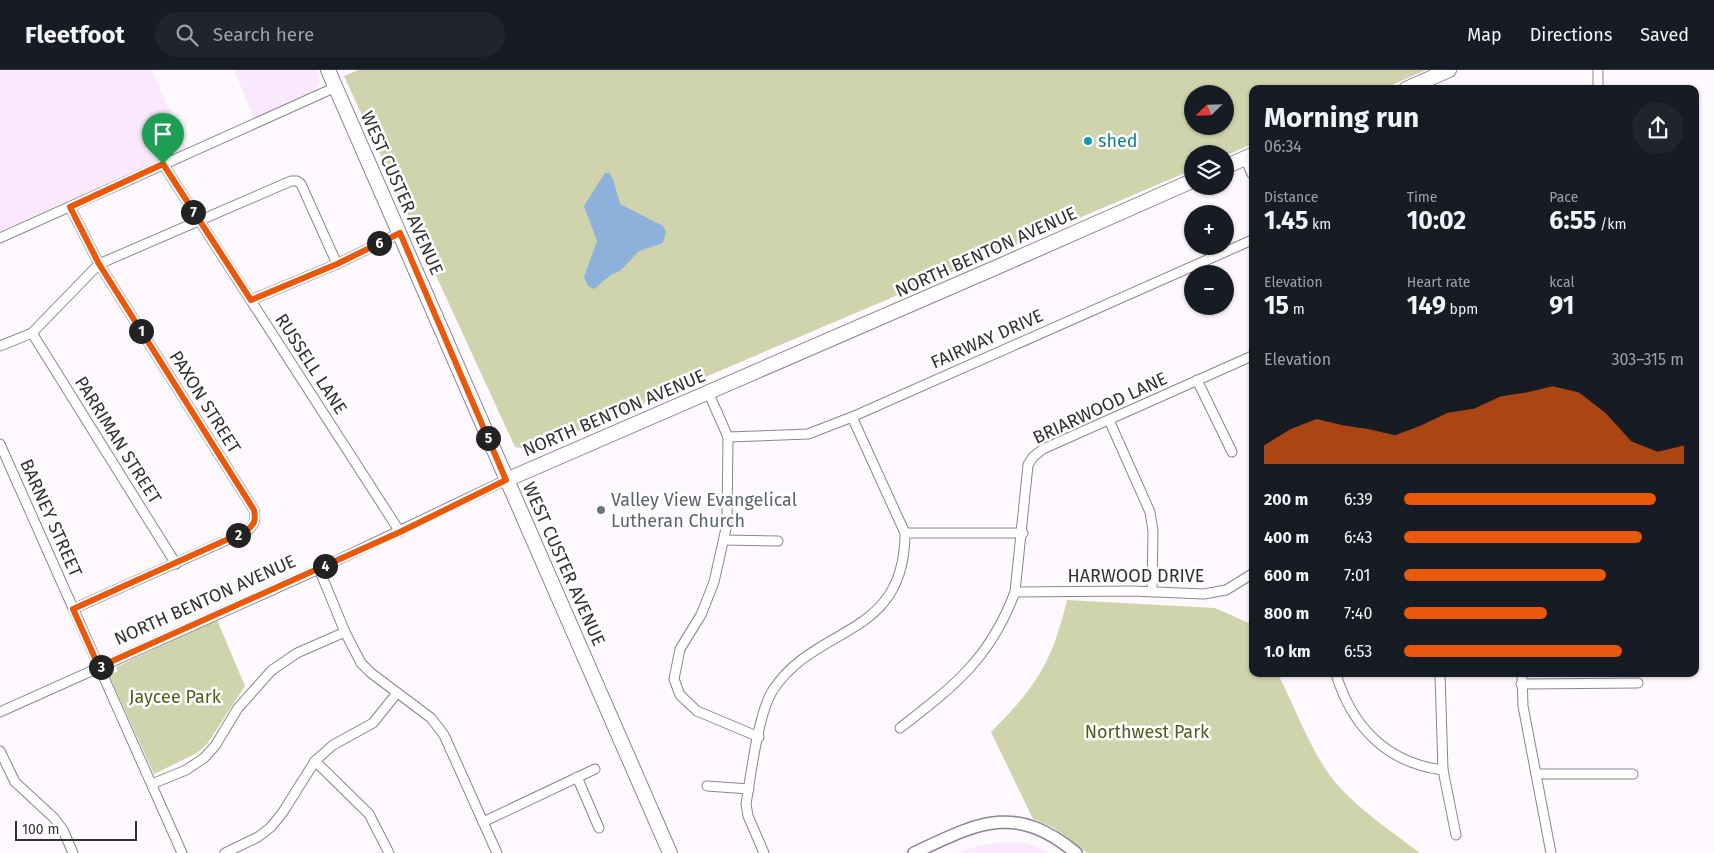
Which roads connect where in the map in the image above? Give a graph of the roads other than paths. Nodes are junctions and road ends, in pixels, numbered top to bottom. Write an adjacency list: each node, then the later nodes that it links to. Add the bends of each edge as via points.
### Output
1 (328, 70): 6 (main road, WEST CUSTER AVENUE)
2 (1449, 70): 4 (main road)
3 (1598, 70): 5 (street)
4 (1415, 85)
5 (1598, 85)
6 (336, 87): 9 (street); 13 (main road, WEST CUSTER AVENUE)
7 (1249, 157): 8 (main road)
8 (1234, 163)
9 (163, 164): 11 (street); 12 (street, RUSSELL LANE)
10 (1184, 185): 23 (main road, NORTH BENTON AVENUE)
11 (70, 207): 14 (street); 16 (street, PAXON STREET)
12 (199, 222): 16 (street); 17 (street, via 290,181 297,181); 18 (street, RUSSELL LANE)
13 (400, 233): 17 (street); 29 (main road, WEST CUSTER AVENUE)
14 (0, 238)
15 (1249, 241): 24 (street, FAIRWAY DRIVE)
16 (99, 264): 19 (street); 35 (street, PAXON STREET, via 254,510 254,525 246,531)
17 (337, 264): 18 (street)
18 (251, 300): 30 (street, RUSSELL LANE)
19 (32, 333): 20 (street); 35 (street, PARRIMAN STREET)
20 (0, 346)
21 (1249, 357): 22 (street, BRIARWOOD LANE)
22 (1198, 380): 25 (street, BRIARWOOD LANE); 28 (street)
23 (709, 394): 26 (street); 29 (main road, NORTH BENTON AVENUE)
24 (852, 417): 26 (street, FAIRWAY DRIVE, via 808,434); 31 (street)
25 (1109, 420): 32 (street, BRIARWOOD LANE, via 1043,449 1033,457 1028,465); 39 (street, via 1152,517)
26 (728, 436): 33 (street)
27 (0, 444): 40 (street, BARNEY STREET)
28 (1232, 452)
29 (506, 480): 30 (street, NORTH BENTON AVENUE); 70 (main road, WEST CUSTER AVENUE)
30 (400, 532): 36 (street, NORTH BENTON AVENUE)
31 (905, 533): 32 (street); 51 (street, via 905,552 892,590 859,626 790,670 772,691)
32 (1023, 533): 38 (street, BRIARWOOD LANE)
33 (724, 540): 34 (street); 51 (street, via 714,582 701,615 680,649 674,679 680,695 698,711)
34 (778, 541)
35 (176, 564): 40 (street)
36 (319, 569): 41 (street); 42 (street, NORTH BENTON AVENUE)
37 (1249, 576): 39 (street, HARWOOD DRIVE, via 1238,585 1214,593)
38 (1015, 592): 39 (street, HARWOOD DRIVE); 50 (street, BRIARWOOD LANE, via 998,630 974,665)
39 (1152, 592)
40 (73, 609): 42 (street, BARNEY STREET)
41 (345, 632): 48 (street, via 361,662); 59 (street, via 297,653 272,670 247,697 204,758 186,770)
42 (99, 667): 49 (street, NORTH BENTON AVENUE); 59 (street, BARNEY STREET)
43 (1337, 677): 55 (street, via 1352,714 1378,744 1417,765)
44 (1440, 677): 55 (street)
45 (1522, 677): 47 (street)
46 (1638, 683): 47 (street)
47 (1521, 684): 56 (street)
48 (398, 693): 53 (street, via 373,723 333,745); 62 (street, via 431,718 444,735)
49 (0, 712)
50 (900, 728)
51 (759, 736): 61 (street)
52 (0, 751): 65 (street, via 15,782 54,818)
53 (315, 761): 67 (street, via 271,827); 68 (street, via 370,814)
54 (595, 769): 58 (street)
55 (1444, 770): 64 (street)
56 (1536, 774): 57 (street); 74 (street)
57 (1633, 774)
58 (577, 777): 62 (street); 63 (street)
59 (152, 784): 66 (street, BARNEY STREET)
60 (707, 786): 61 (street)
61 (749, 789): 71 (street, via 748,816)
62 (483, 822): 69 (street)
63 (599, 828)
64 (1456, 835)
65 (73, 853)
66 (182, 853)
67 (225, 853)
68 (389, 853)
69 (497, 853)
70 (670, 853)
71 (764, 853)
72 (914, 853): 73 (street, via 970,827 999,822 1036,827 1056,837)
73 (1076, 853)
74 (1551, 853)

